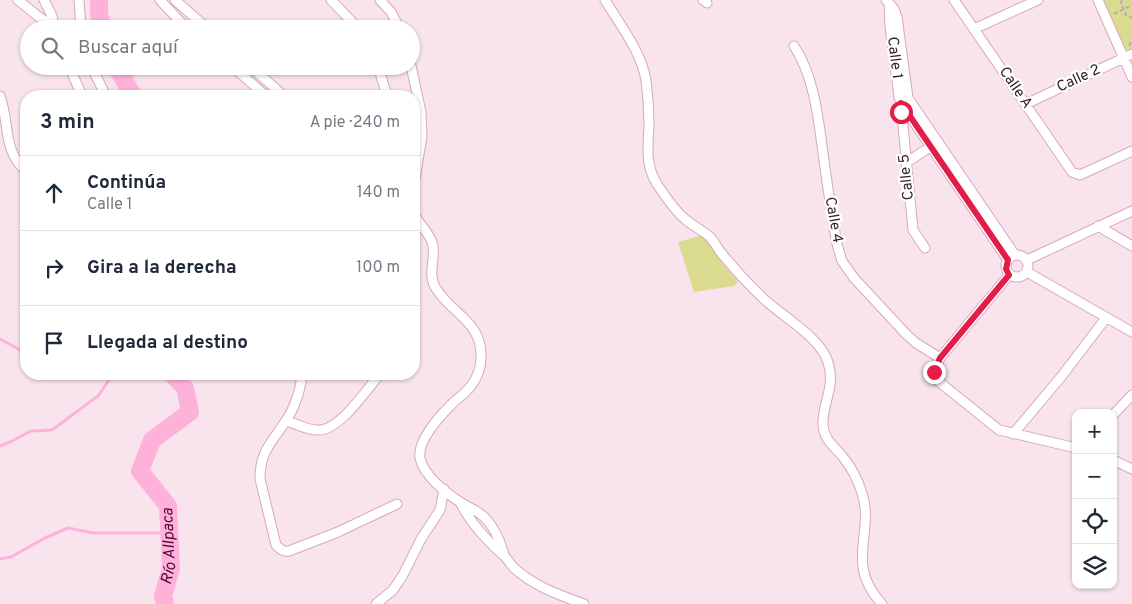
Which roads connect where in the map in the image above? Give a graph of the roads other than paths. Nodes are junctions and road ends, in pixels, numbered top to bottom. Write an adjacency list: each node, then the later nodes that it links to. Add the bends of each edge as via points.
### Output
1 (18, 0): 13 (street)
2 (44, 0): 14 (street)
3 (79, 0): 15 (street)
4 (160, 0): 16 (street)
5 (175, 0): 17 (street)
6 (331, 0): 18 (street)
7 (380, 0): 19 (street)
8 (605, 0): 72 (street, via 630,40 646,78 649,103 647,158 656,182 679,213 710,238 740,276 777,312 816,343 827,360 831,378 823,426 828,442 843,457 862,493 866,512 861,559 867,581)
9 (954, 0): 20 (street, Calle A)
10 (1038, 0): 20 (street)
11 (1098, 0): 22 (street)
12 (888, 2): 37 (street, Calle 1); 40 (street, Calle 1, via 897,17 907,96)
13 (44, 20)
14 (53, 20)
15 (80, 20)
16 (179, 20)
17 (198, 20)
18 (350, 20)
19 (395, 20)
20 (974, 29): 38 (street, Calle A)
21 (794, 46): 56 (street, Calle 4, via 810,84 842,261 906,334)
22 (1128, 56): 29 (street); 38 (street, Calle 2)
23 (73, 75): 30 (street)
24 (96, 75): 31 (street)
25 (242, 75): 32 (street)
26 (260, 75): 33 (street)
27 (381, 75): 34 (street)
28 (413, 75): 35 (street)
29 (1132, 77)
30 (79, 90)
31 (103, 90)
32 (259, 90)
33 (277, 90)
34 (385, 90)
35 (416, 90)
36 (0, 96): 44 (street, via 12,155)
37 (901, 103): 40 (street, Calle 1); 43 (street, Calle 5)
38 (1026, 104): 42 (street, Calle A, via 1076,174)
39 (420, 107): 41 (street)
40 (934, 144): 43 (street); 50 (street, Calle 1)
41 (420, 148)
42 (1132, 151)
43 (906, 163): 49 (street, Calle 5, via 913,230)
44 (20, 166)
45 (1132, 211): 47 (street)
46 (420, 222): 66 (street, via 432,243 432,278 436,287 475,330 480,342 478,374 471,386 448,407 420,448 421,465)
47 (1098, 226): 48 (street); 51 (street)
48 (1132, 246)
49 (925, 248)
50 (1011, 257): 51 (street, via 1022,256); 53 (street, via 1006,269)
51 (1027, 260): 52 (street)
52 (1027, 272): 53 (street, via 1018,278); 54 (street)
53 (1009, 275): 56 (street)
54 (1106, 318): 55 (street); 62 (street)
55 (1132, 332)
56 (940, 358): 62 (street, via 934,372 938,381 999,430)
57 (302, 380): 61 (street)
58 (375, 380): 61 (street, via 333,425 317,430)
59 (1132, 395): 60 (street)
60 (1117, 411)
61 (286, 421): 68 (street, via 265,450 260,468 276,545 280,549 289,551)
62 (1013, 434): 63 (street)
63 (1072, 447)
64 (1117, 462): 65 (street)
65 (1132, 469)
66 (444, 489): 67 (street); 70 (street, via 440,510 403,575 393,590)
67 (460, 502): 69 (street, via 470,521); 69 (street, via 473,508 489,523 499,538)
68 (398, 504)
69 (504, 555): 71 (street, via 538,585)
70 (376, 604)
71 (584, 604)
72 (882, 604)

